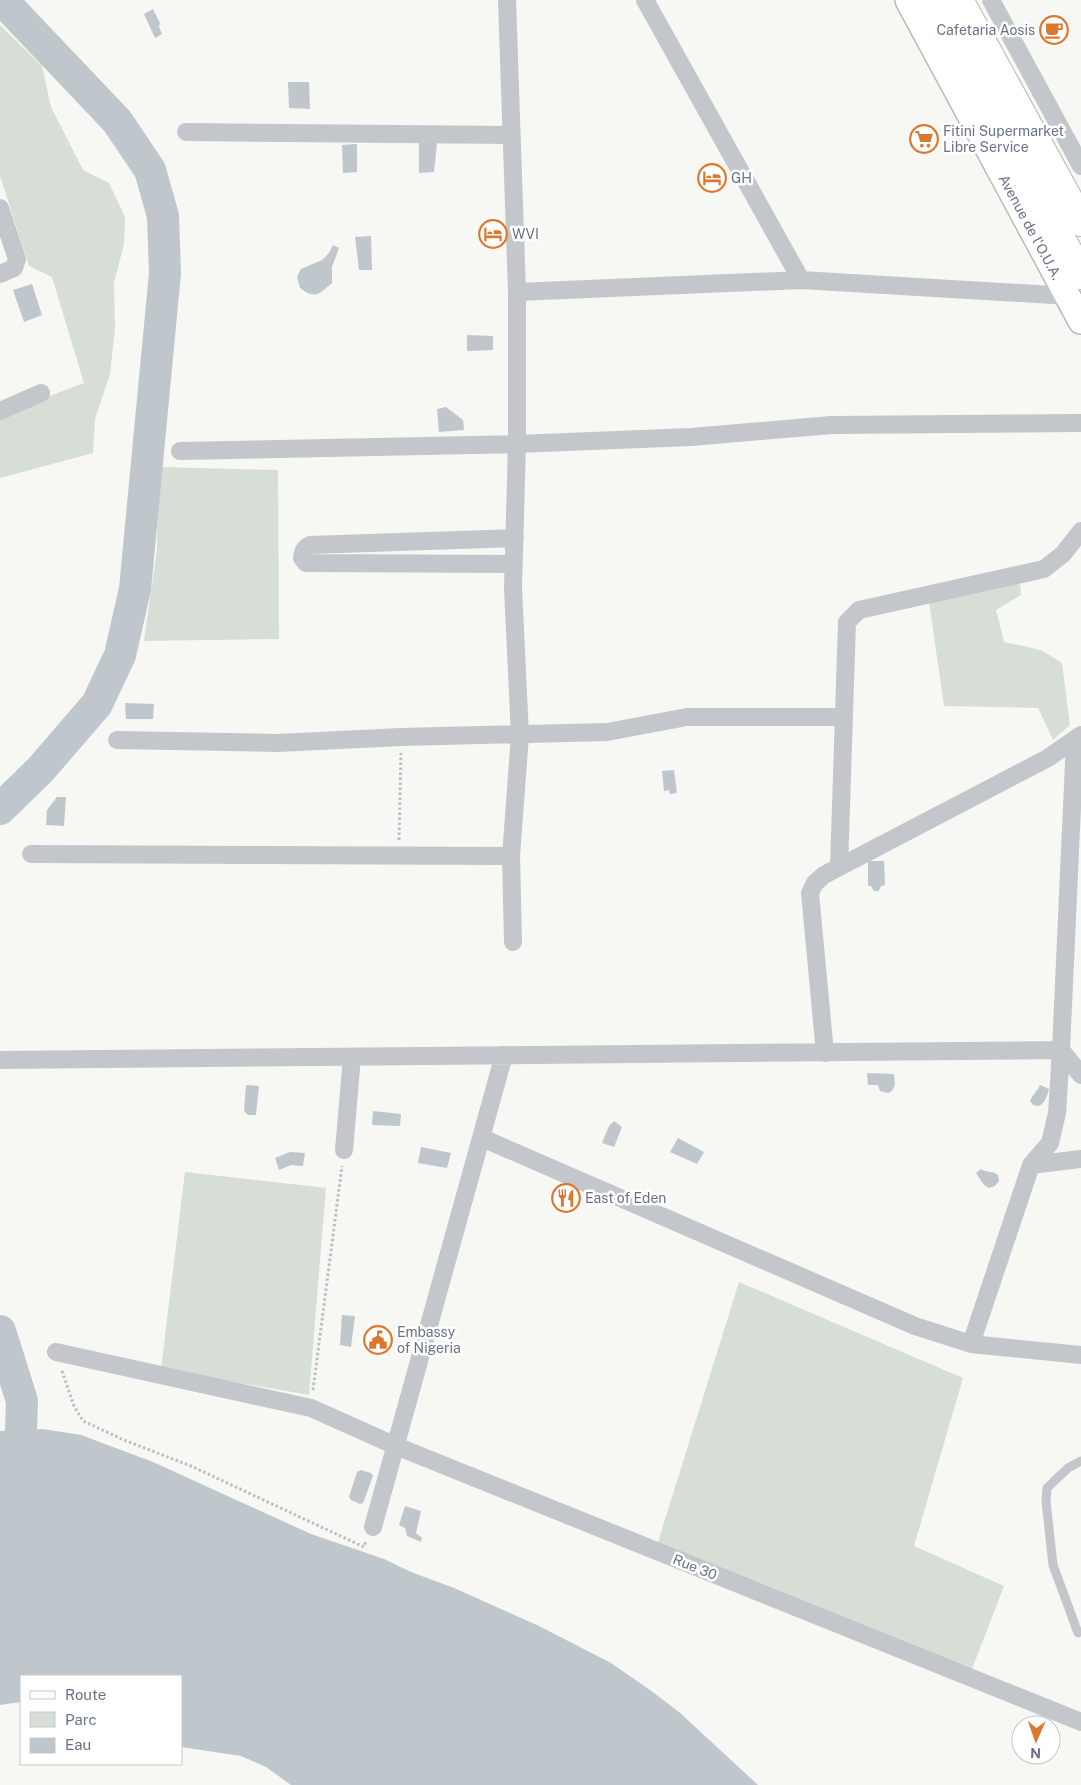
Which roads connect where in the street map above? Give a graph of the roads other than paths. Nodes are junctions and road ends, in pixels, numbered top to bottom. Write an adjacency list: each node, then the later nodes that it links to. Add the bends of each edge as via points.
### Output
1 (508, 0): 8 (street)
2 (645, 0): 13 (street)
3 (908, 0): 14 (main road, Avenue de l'O.U.A.)
4 (931, 0): 14 (highway, Avenue de l'O.U.A.)
5 (959, 0): 11 (highway)
6 (991, 0): 9 (street)
7 (186, 132): 8 (street)
8 (511, 135): 15 (street)
9 (1081, 166)
10 (0, 208): 12 (street, via 17,259 14,268)
11 (1081, 222)
12 (0, 274)
13 (801, 280): 14 (street); 15 (street)
14 (1075, 285): 16 (main road, Avenue de l'O.U.A.)
15 (517, 292): 20 (street)
16 (1081, 321)
17 (41, 393): 18 (street)
18 (0, 411)
19 (1081, 423): 20 (street, via 831,425 691,437)
20 (517, 444): 21 (street); 23 (street)
21 (180, 451)
22 (1081, 531): 27 (street, via 1063,554 1044,569 859,610 847,622)
23 (514, 538): 24 (street); 26 (street)
24 (392, 542): 25 (street); 25 (street, via 310,545 302,552 306,563)
25 (392, 564): 26 (street)
26 (514, 564): 28 (street)
27 (843, 717): 28 (street, via 687,717 607,732); 33 (street)
28 (520, 735): 30 (street, via 278,743); 32 (street)
29 (1078, 738): 33 (street, via 1048,758); 35 (street)
30 (117, 740)
31 (30, 854): 32 (street)
32 (511, 856): 34 (street)
33 (839, 867): 36 (street, via 814,883 810,893)
34 (514, 942)
35 (1061, 1050): 36 (street); 40 (street); 44 (street, via 1056,1114 1050,1143)
36 (826, 1053): 37 (street)
37 (504, 1055): 38 (street); 41 (street)
38 (352, 1057): 39 (street); 42 (street)
39 (0, 1060)
40 (1081, 1075)
41 (482, 1138): 45 (street, via 915,1326); 48 (street)
42 (344, 1150)
43 (1081, 1159): 44 (street)
44 (1031, 1165): 45 (street)
45 (971, 1344): 47 (street)
46 (56, 1352): 48 (street, Rue 30, via 311,1408)
47 (1081, 1355)
48 (396, 1446): 50 (street); 52 (street, Rue 30)
49 (1081, 1461): 51 (lane, via 1068,1468 1047,1488 1046,1500 1053,1565)
50 (373, 1527)
51 (1078, 1633)
52 (1081, 1722)

